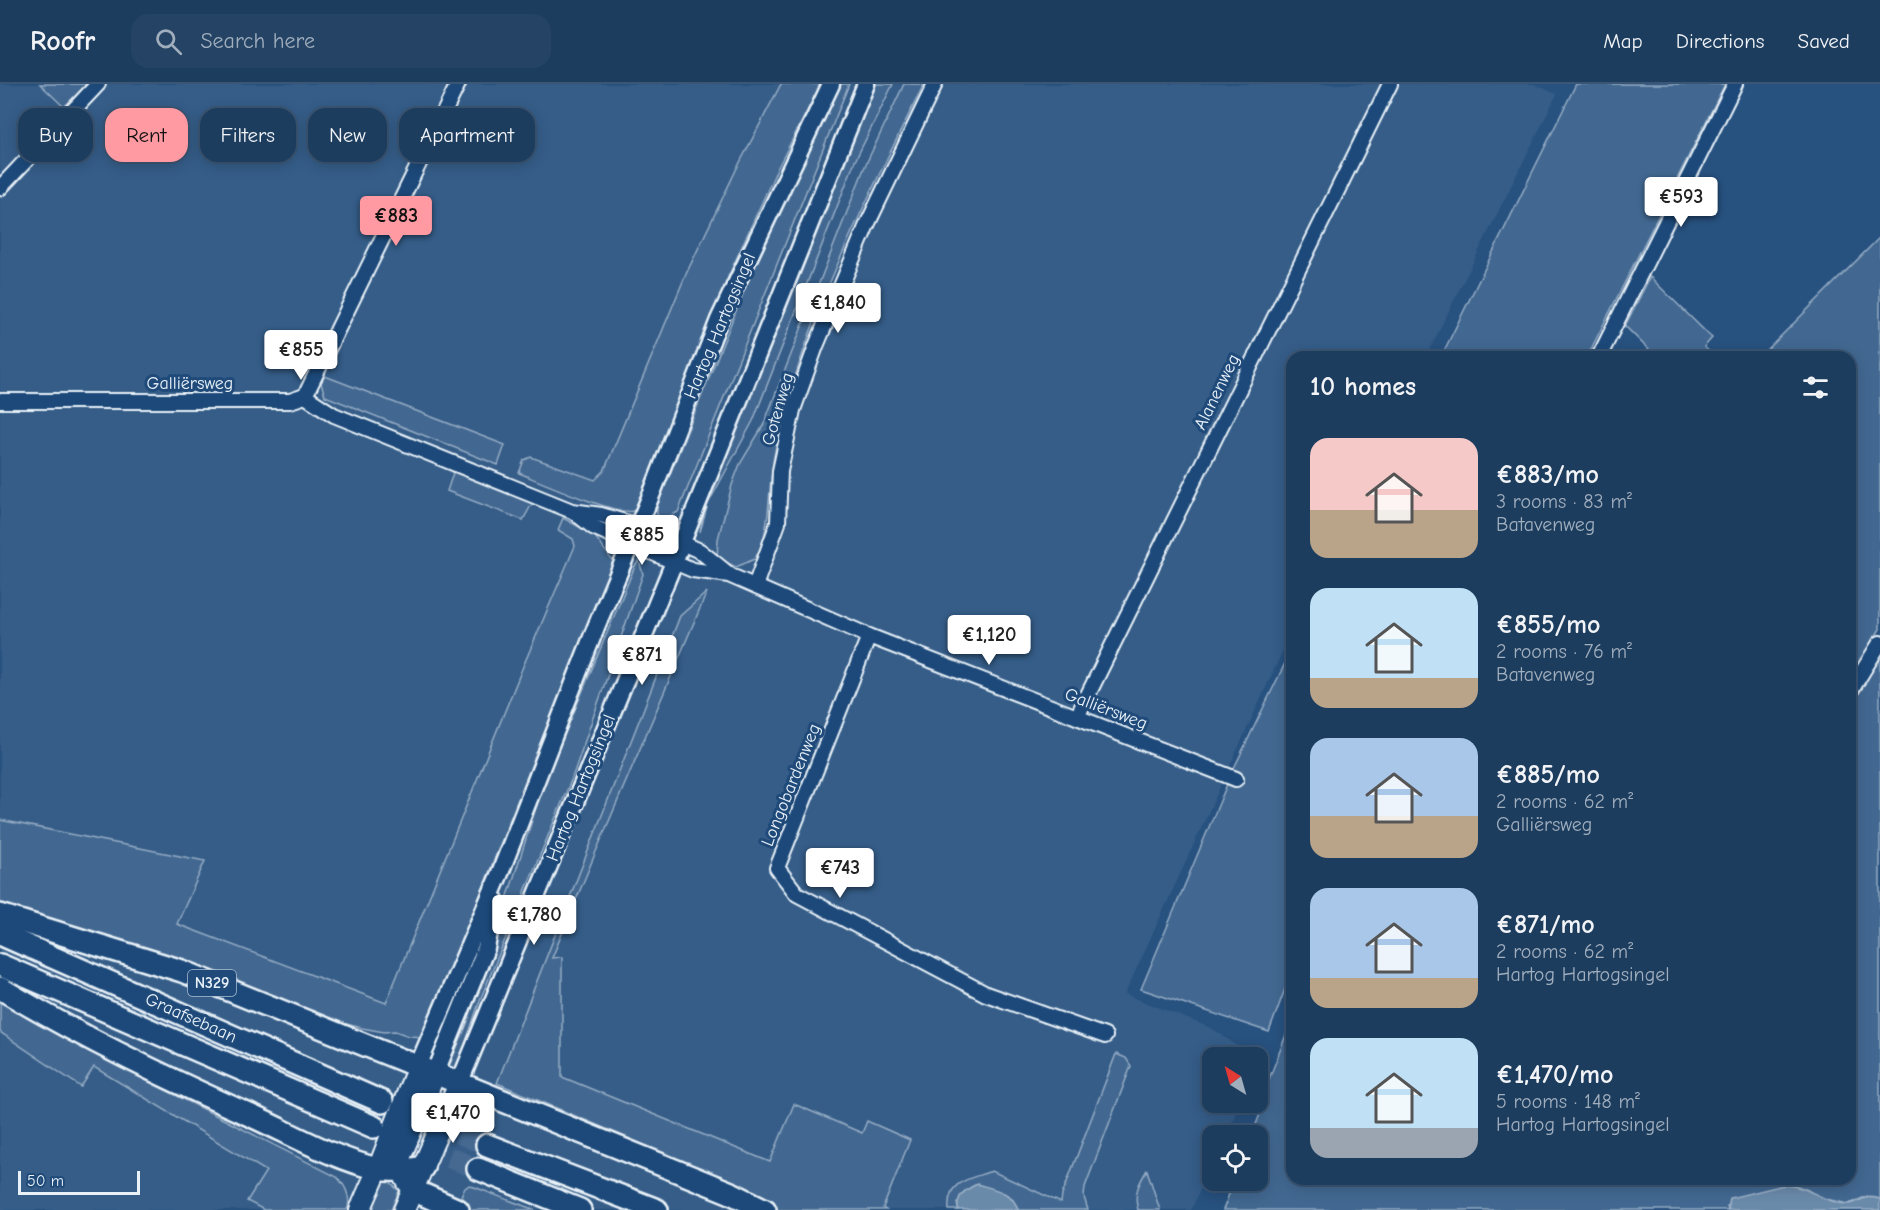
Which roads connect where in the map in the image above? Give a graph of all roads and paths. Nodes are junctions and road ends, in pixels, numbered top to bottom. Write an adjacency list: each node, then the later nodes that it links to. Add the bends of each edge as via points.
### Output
1 (98, 84): 8 (street)
2 (458, 84): 10 (street)
3 (831, 84): 13 (street, Hartog Hartogsingel, via 719,320)
4 (866, 84): 14 (street, Hartog Hartogsingel)
5 (935, 84): 18 (street, Gotenweg, via 866,226 812,356 793,410 782,460 778,523)
6 (1390, 84): 22 (street, Alanenweg)
7 (1735, 84): 9 (street)
8 (0, 188)
9 (1602, 351)
10 (305, 396): 11 (street, Galliërsweg, via 290,401); 12 (street, Galliërsweg, via 334,415)
11 (0, 401)
12 (572, 511): 13 (street, Galliërsweg); 15 (street, Galliërsweg, via 593,527)
13 (638, 526): 14 (street, Galliërsweg); 15 (street, Hartog Hartogsingel)
14 (682, 543): 16 (street, Hartog Hartogsingel); 17 (street, Galliërsweg, via 700,551)
15 (631, 544): 16 (street, Galliërsweg); 29 (street, Hartog Hartogsingel, via 500,873)
16 (674, 562): 17 (street, Galliërsweg, via 693,570); 30 (street, Hartog Hartogsingel)
17 (731, 576): 18 (street, Galliërsweg)
18 (755, 586): 19 (street, Galliërsweg)
19 (869, 636): 22 (street, Galliërsweg); 28 (street, Longobardenweg, via 777,868 797,894 986,994)
20 (1880, 643): 21 (street)
21 (1856, 682)
22 (1077, 717): 23 (street, Galliërsweg)
23 (1236, 779)
24 (0, 915): 29 (main road, N329, via 182,971)
25 (0, 934): 31 (main road, Graafsebaan / N329)
26 (0, 965): 32 (main road, Graafsebaan)
27 (0, 988): 34 (main road, via 142,1067 340,1157)
28 (1106, 1036)
29 (427, 1070): 30 (main road, N329); 34 (main road); 35 (main road, via 400,1158)
30 (459, 1084): 35 (main road, Hartog Hartogsingel); 43 (main road, N329)
31 (382, 1102)
32 (374, 1127)
33 (487, 1145): 42 (main road)
34 (378, 1169): 35 (main road); 38 (main road)
35 (412, 1169): 37 (main road)
36 (478, 1169): 41 (main road)
37 (413, 1190): 39 (main road); 40 (main road)
38 (360, 1210)
39 (404, 1210)
40 (458, 1210)
41 (580, 1210)
42 (657, 1210)
43 (765, 1210)

